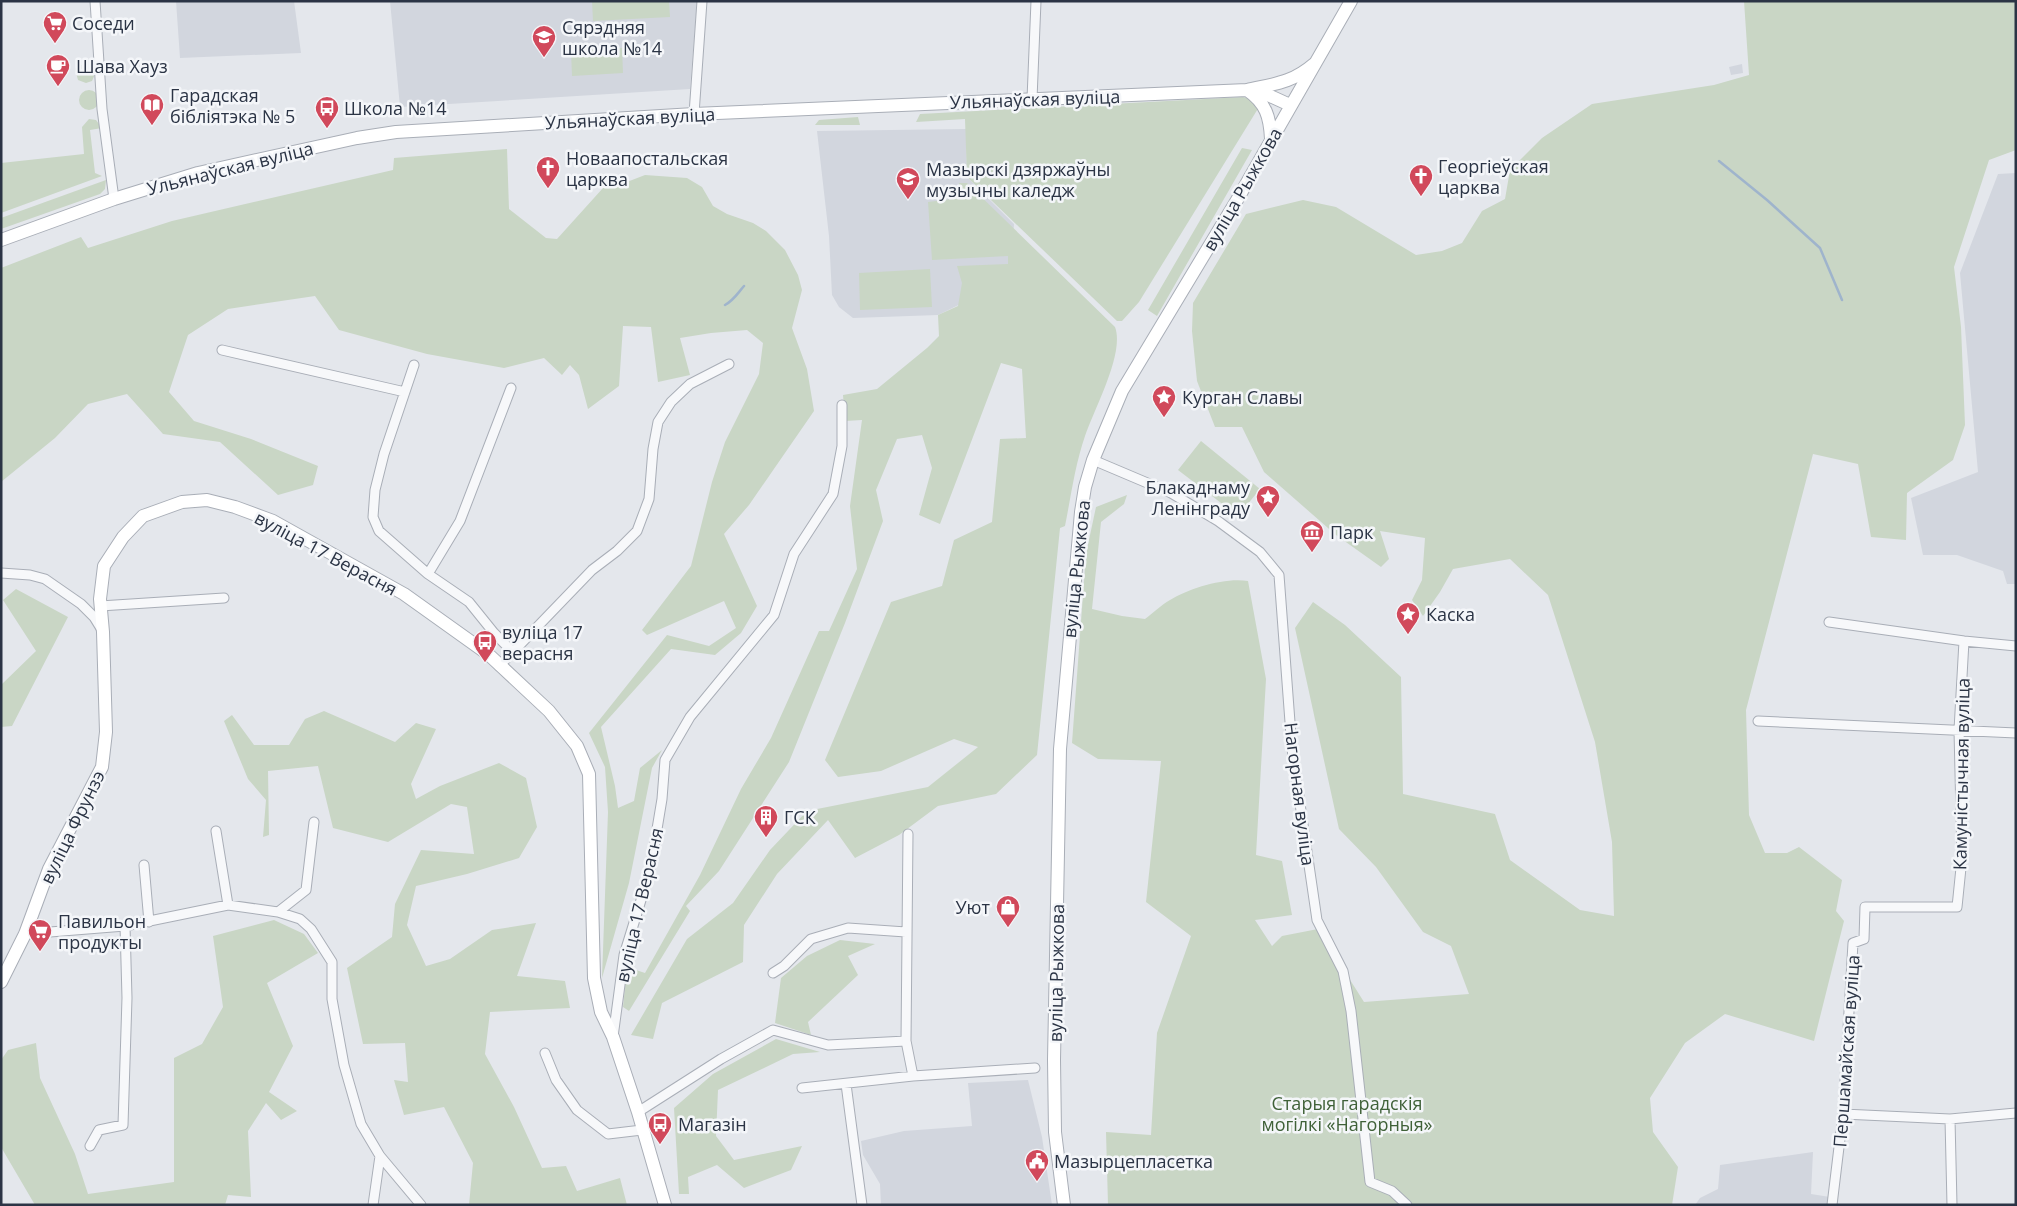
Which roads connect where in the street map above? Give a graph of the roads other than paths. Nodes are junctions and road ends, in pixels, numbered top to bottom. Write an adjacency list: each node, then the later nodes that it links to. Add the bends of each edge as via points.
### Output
1 (95, 1): 12 (street, via 102,108)
2 (702, 1): 10 (street)
3 (1036, 1): 8 (street)
4 (1352, 1): 5 (main road, вуліца Рыжкова)
5 (1314, 64): 6 (main road, Ульянаўская вуліца, via 1296,78); 9 (main road, вуліца Рыжкова)
6 (1274, 84): 7 (main road, Ульянаўская вуліца); 9 (main road, via 1290,96)
7 (1247, 90): 8 (main road, Ульянаўская вуліца); 9 (main road); 11 (main road, via 1266,108)
8 (1032, 99): 10 (main road, Ульянаўская вуліца)
9 (1290, 105): 11 (main road, вуліца Рыжкова)
10 (694, 114): 12 (main road, Ульянаўская вуліца, via 396,132 198,173)
11 (1271, 139): 20 (main road, вуліца Рыжкова, via 1122,391)
12 (114, 199): 13 (main road, Ульянаўская вуліца)
13 (1, 240)
14 (222, 350): 18 (street)
15 (729, 364): 29 (street, via 690,384 671,402 658,422 649,499 637,531 592,570)
16 (414, 365): 18 (street, вуліца 17 Верасня)
17 (511, 388): 22 (street, via 460,521)
18 (405, 392): 22 (street, вуліца 17 Верасня, via 379,472 374,517 379,531)
19 (842, 405): 47 (street, вуліца 17 Верасня, via 842,446 833,494 794,554 774,615 690,717 665,760 650,871 624,955)
20 (1093, 460): 65 (main road, вуліца Рыжкова, via 1081,512 1060,749 1054,1060 1055,1132); 66 (street, Нагорная вуліца, via 1171,494 1218,522 1260,552 1279,575 1292,749 1317,920 1343,971 1352,1012 1370,1182 1392,1191)
21 (1, 573): 26 (street, via 45,578 81,604)
22 (428, 574): 29 (street, вуліца 17 Верасня, via 469,602)
23 (224, 598): 24 (street)
24 (100, 606): 26 (main road, вуліца 17 Верасня); 30 (main road, вуліца 17 Верасня, via 104,566 123,537 143,516 182,502 207,500 273,521 404,594)
25 (1829, 622): 27 (street)
26 (103, 632): 44 (main road, вуліца Фрунзэ, via 106,732 102,767 49,869)
27 (1964, 640): 28 (street); 32 (street, Камуністычная вуліца)
28 (2016, 646)
29 (513, 652): 30 (street)
30 (500, 666): 47 (main road, вуліца 17 Верасня, via 549,711 577,746 589,774 594,978 601,1012)
31 (1758, 721): 32 (street)
32 (1959, 730): 33 (street); 39 (street, Камуністычная вуліца, via 1962,858)
33 (2016, 733)
34 (314, 822): 40 (street, via 306,890)
35 (216, 831): 38 (street)
36 (908, 834): 43 (street)
37 (144, 865): 41 (street)
38 (228, 905): 40 (street); 41 (street)
39 (1957, 907): 56 (street, Першамайская вуліца, via 1865,907 1864,939 1853,943)
40 (278, 912): 60 (street, via 300,919 311,929 332,962 332,999 344,1065 361,1124)
41 (149, 922): 42 (street)
42 (125, 926): 44 (street); 59 (street, via 127,998 123,1125 99,1130)
43 (906, 932): 45 (street, via 848,928 811,939); 48 (street)
44 (25, 934): 46 (main road, вуліца Фрунзэ)
45 (773, 973)
46 (1, 982)
47 (612, 1036): 54 (main road, вуліца 17 Верасня)
48 (906, 1041): 51 (street); 54 (street, via 828,1045 773,1030 721,1058)
49 (545, 1053): 58 (street, via 556,1080 577,1110 608,1134)
50 (1035, 1068): 51 (street)
51 (913, 1076): 52 (street)
52 (846, 1084): 53 (street); 64 (street)
53 (802, 1088)
54 (638, 1112): 58 (main road, вуліца 17 Верасня)
55 (2016, 1112): 57 (street)
56 (1843, 1114): 57 (street); 67 (street, Першамайская вуліца)
57 (1950, 1119): 68 (street)
58 (642, 1130): 63 (main road, вуліца 17 Верасня)
59 (90, 1146)
60 (380, 1156): 61 (street); 62 (street)
61 (373, 1205)
62 (421, 1205)
63 (665, 1205)
64 (862, 1205)
65 (1064, 1205)
66 (1407, 1205)
67 (1832, 1205)
68 (1952, 1205)

